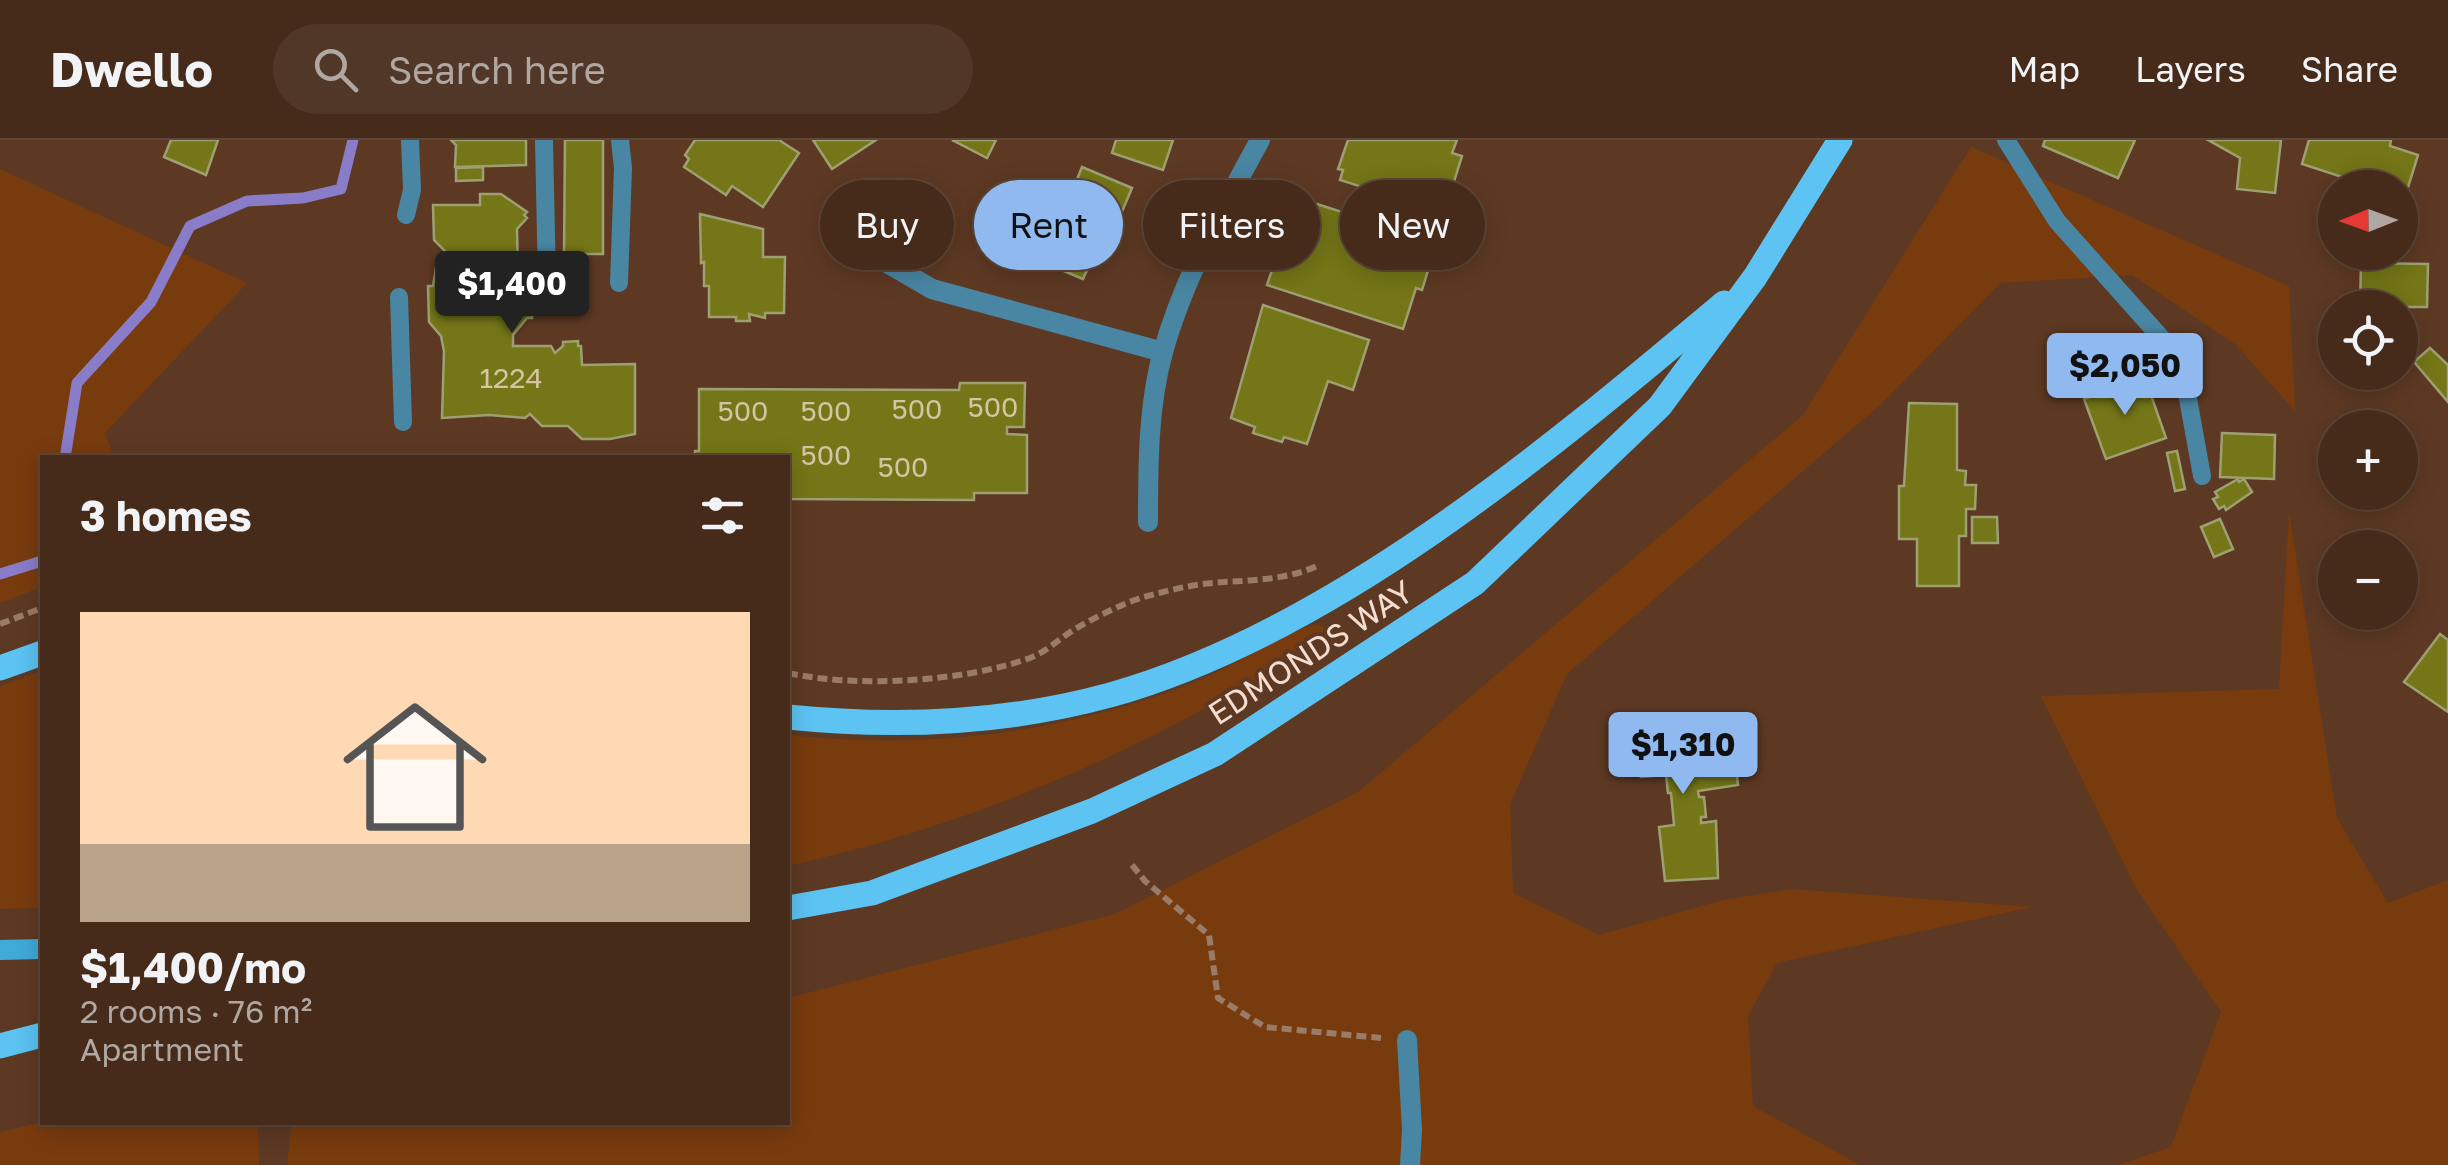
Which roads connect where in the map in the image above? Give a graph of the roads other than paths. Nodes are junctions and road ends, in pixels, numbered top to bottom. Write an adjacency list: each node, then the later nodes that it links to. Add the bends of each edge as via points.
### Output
1 (410, 140): 7 (lane)
2 (544, 140): 11 (lane)
3 (620, 140): 10 (lane)
4 (1260, 140): 13 (street, via 1208,236)
5 (1840, 140): 9 (main road, EDMONDS WAY)
6 (2006, 140): 15 (lane, via 2056,220 2181,360)
7 (406, 215)
8 (899, 270): 13 (street, via 932,289)
9 (1754, 278): 19 (main road, EDMONDS WAY, via 1591,414 1434,530 1220,654 1110,695 1004,716 932,724); 20 (main road, EDMONDS WAY, via 1660,406 1475,582 1215,754 1092,811 872,893)
10 (620, 283)
11 (547, 284)
12 (399, 297): 14 (lane)
13 (1163, 352): 16 (street, via 1148,441)
14 (403, 422)
15 (2202, 476)
16 (1148, 522)
17 (40, 654): 18 (main road)
18 (0, 668)
19 (790, 717)
20 (790, 908)
21 (40, 948): 22 (main road)
22 (0, 950)
23 (40, 1036): 25 (main road)
24 (1407, 1040): 26 (street)
25 (0, 1046)
26 (1410, 1165)

